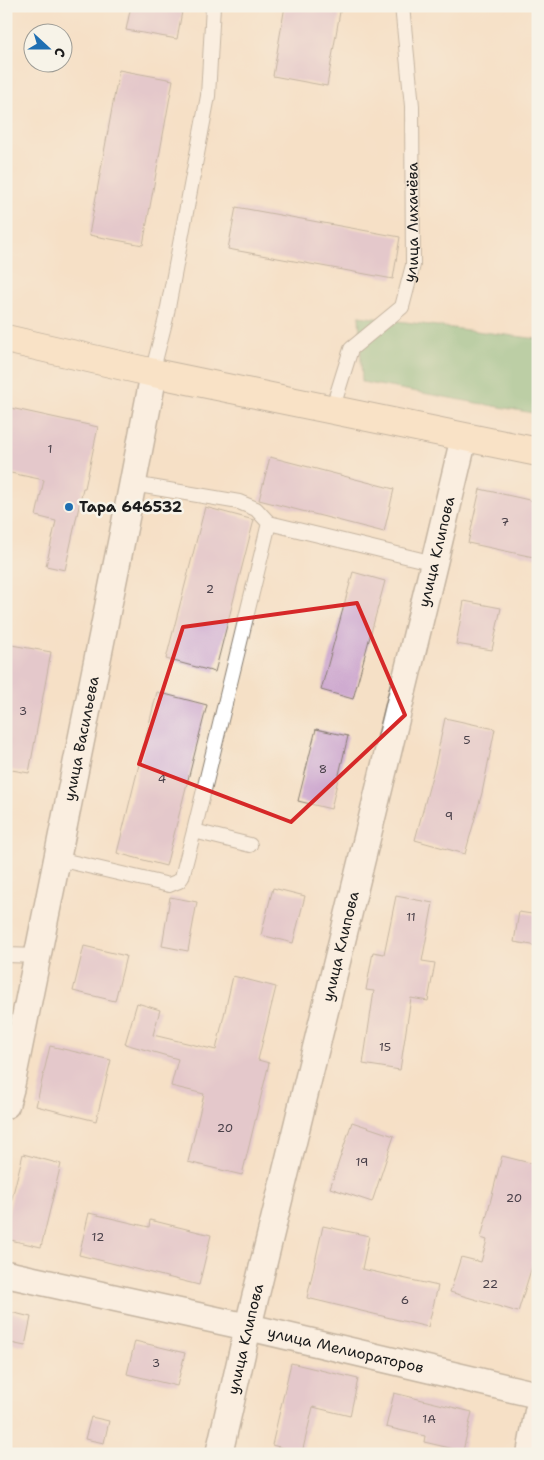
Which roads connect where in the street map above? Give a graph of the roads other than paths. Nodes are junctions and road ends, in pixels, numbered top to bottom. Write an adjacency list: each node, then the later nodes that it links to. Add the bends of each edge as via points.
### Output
1 (213, 6): 4 (lane, via 208,96)
2 (402, 6): 5 (lane, улица Лихачёва, via 412,106 413,265 402,307 351,349)
3 (6, 339): 4 (street)
4 (153, 373): 5 (street); 8 (street, улица Васильева)
5 (332, 410): 6 (street)
6 (464, 437): 7 (street); 10 (street, улица Клипова)
7 (538, 452)
8 (133, 484): 9 (lane, via 239,502 256,509); 13 (street, улица Васильева)
9 (269, 523): 10 (lane); 11 (lane)
10 (434, 563): 18 (street, улица Клипова)
11 (194, 831): 12 (lane); 13 (lane, via 182,877 169,885)
12 (250, 844)
13 (58, 859): 15 (street, улица Васильева)
14 (6, 955): 15 (lane)
15 (38, 956): 16 (street, улица Васильева)
16 (6, 1104)
17 (6, 1274): 18 (street, улица Мелиораторов)
18 (248, 1327): 19 (street, улица Мелиораторов); 21 (street, улица Клипова)
19 (538, 1395)
20 (538, 1411): 22 (street)
21 (219, 1454)
22 (530, 1454)

